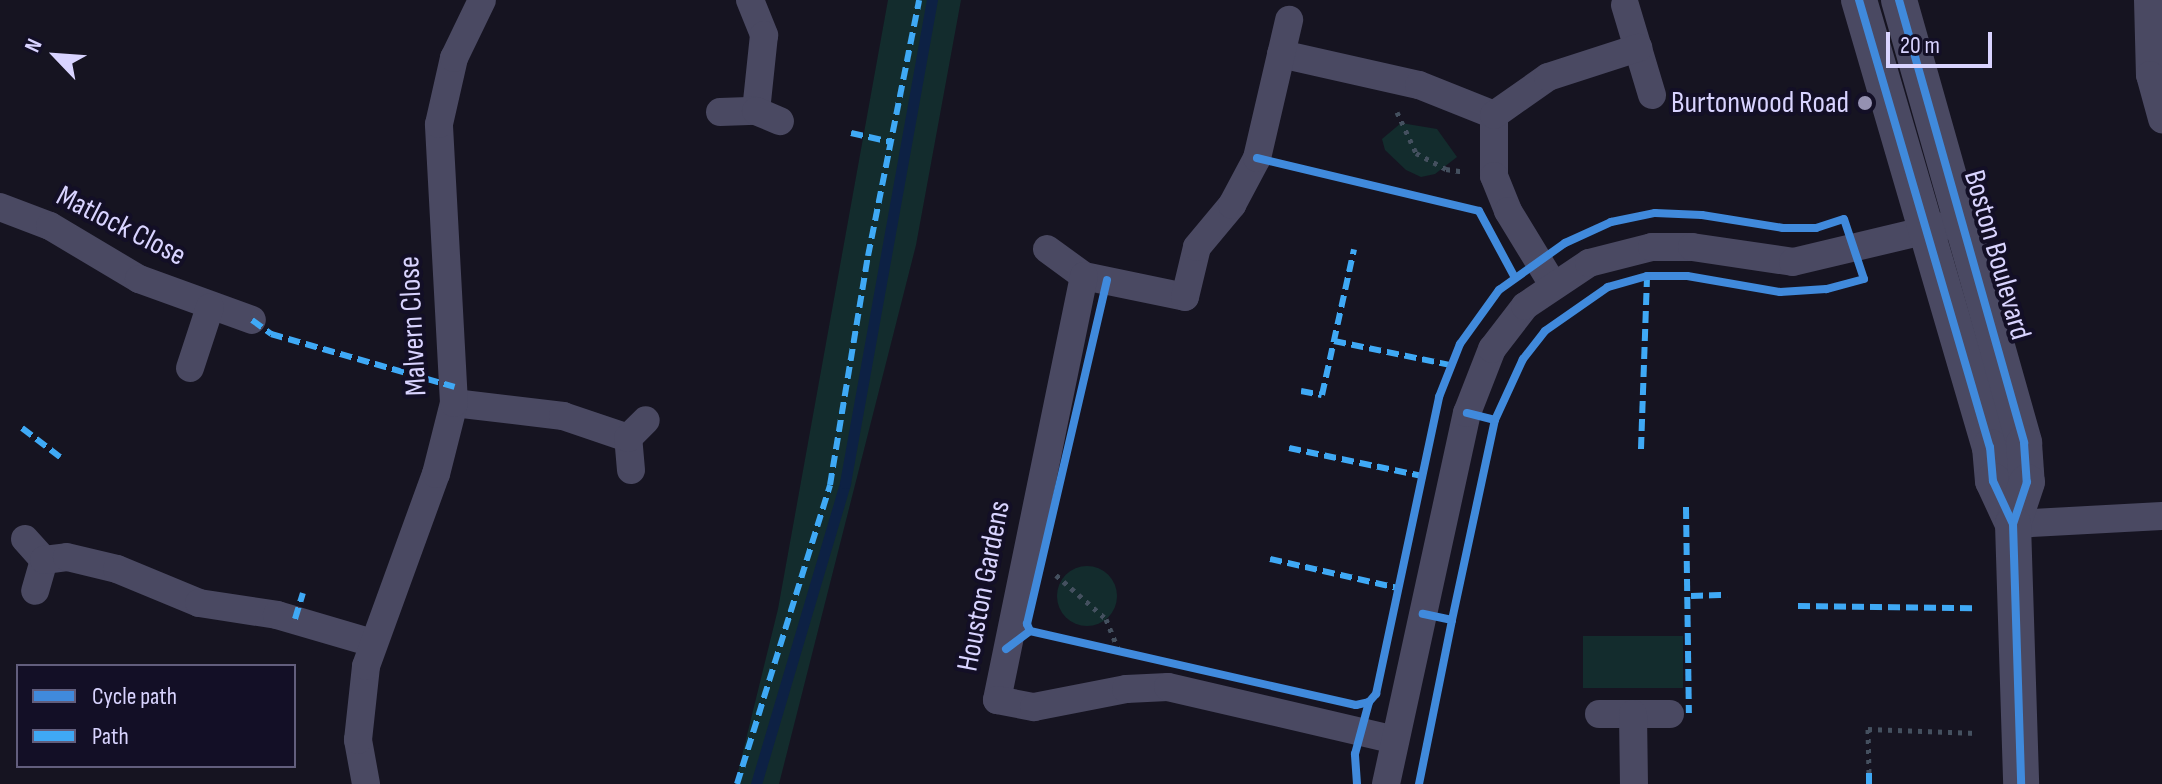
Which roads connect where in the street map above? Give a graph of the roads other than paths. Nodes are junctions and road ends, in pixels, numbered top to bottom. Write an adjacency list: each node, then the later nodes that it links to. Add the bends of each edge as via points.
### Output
1 (482, 0): 23 (street, Malvern Close, via 454,58 439,124)
2 (750, 0): 11 (street, via 764,35 768,116)
3 (1859, 0): 16 (street, Boston Boulevard)
4 (1899, 0): 15 (street, Boston Boulevard)
5 (2148, 0): 13 (street, via 2150,75)
6 (1625, 5): 8 (street)
7 (1289, 20): 9 (street)
8 (1638, 48): 10 (street); 12 (street, via 1548,77)
9 (1281, 54): 12 (street, via 1385,77); 18 (street, via 1248,183 1197,247 1185,297)
10 (1652, 95)
11 (720, 112)
12 (1494, 115): 19 (street, via 1494,176 1508,211)
13 (2162, 119)
14 (0, 207): 20 (street, Matlock Close, via 50,226 139,279)
15 (1962, 221): 16 (street); 26 (street, Boston Boulevard, via 2024,443 2027,482)
16 (1923, 232): 19 (street, via 1793,262 1692,247 1652,247 1589,263); 26 (street, Boston Boulevard, via 1990,447 1993,481)
17 (1047, 249): 18 (street)
18 (1084, 276): 34 (street, Houston Gardens, via 997,700 1034,707 1126,689 1168,687)
19 (1552, 283): 34 (street, via 1506,327 1481,372 1454,469)
20 (210, 307): 21 (street, Matlock Close); 22 (street)
21 (252, 320)
22 (190, 368)
23 (454, 403): 24 (street, via 637,429); 30 (street, Malvern Close, via 436,474)
24 (631, 470)
25 (2162, 516): 26 (street)
26 (2013, 524): 38 (street, Boston Boulevard)
27 (25, 539): 28 (street)
28 (44, 560): 29 (street); 30 (street, via 67,557 117,569 199,603 277,615)
29 (35, 591)
30 (373, 643): 35 (street, Malvern Close, via 358,716)
31 (1599, 714): 32 (street)
32 (1633, 714): 33 (street); 37 (street)
33 (1670, 714)
34 (1395, 740): 36 (street)
35 (366, 784)
36 (1386, 784)
37 (1634, 784)
38 (2021, 784)

